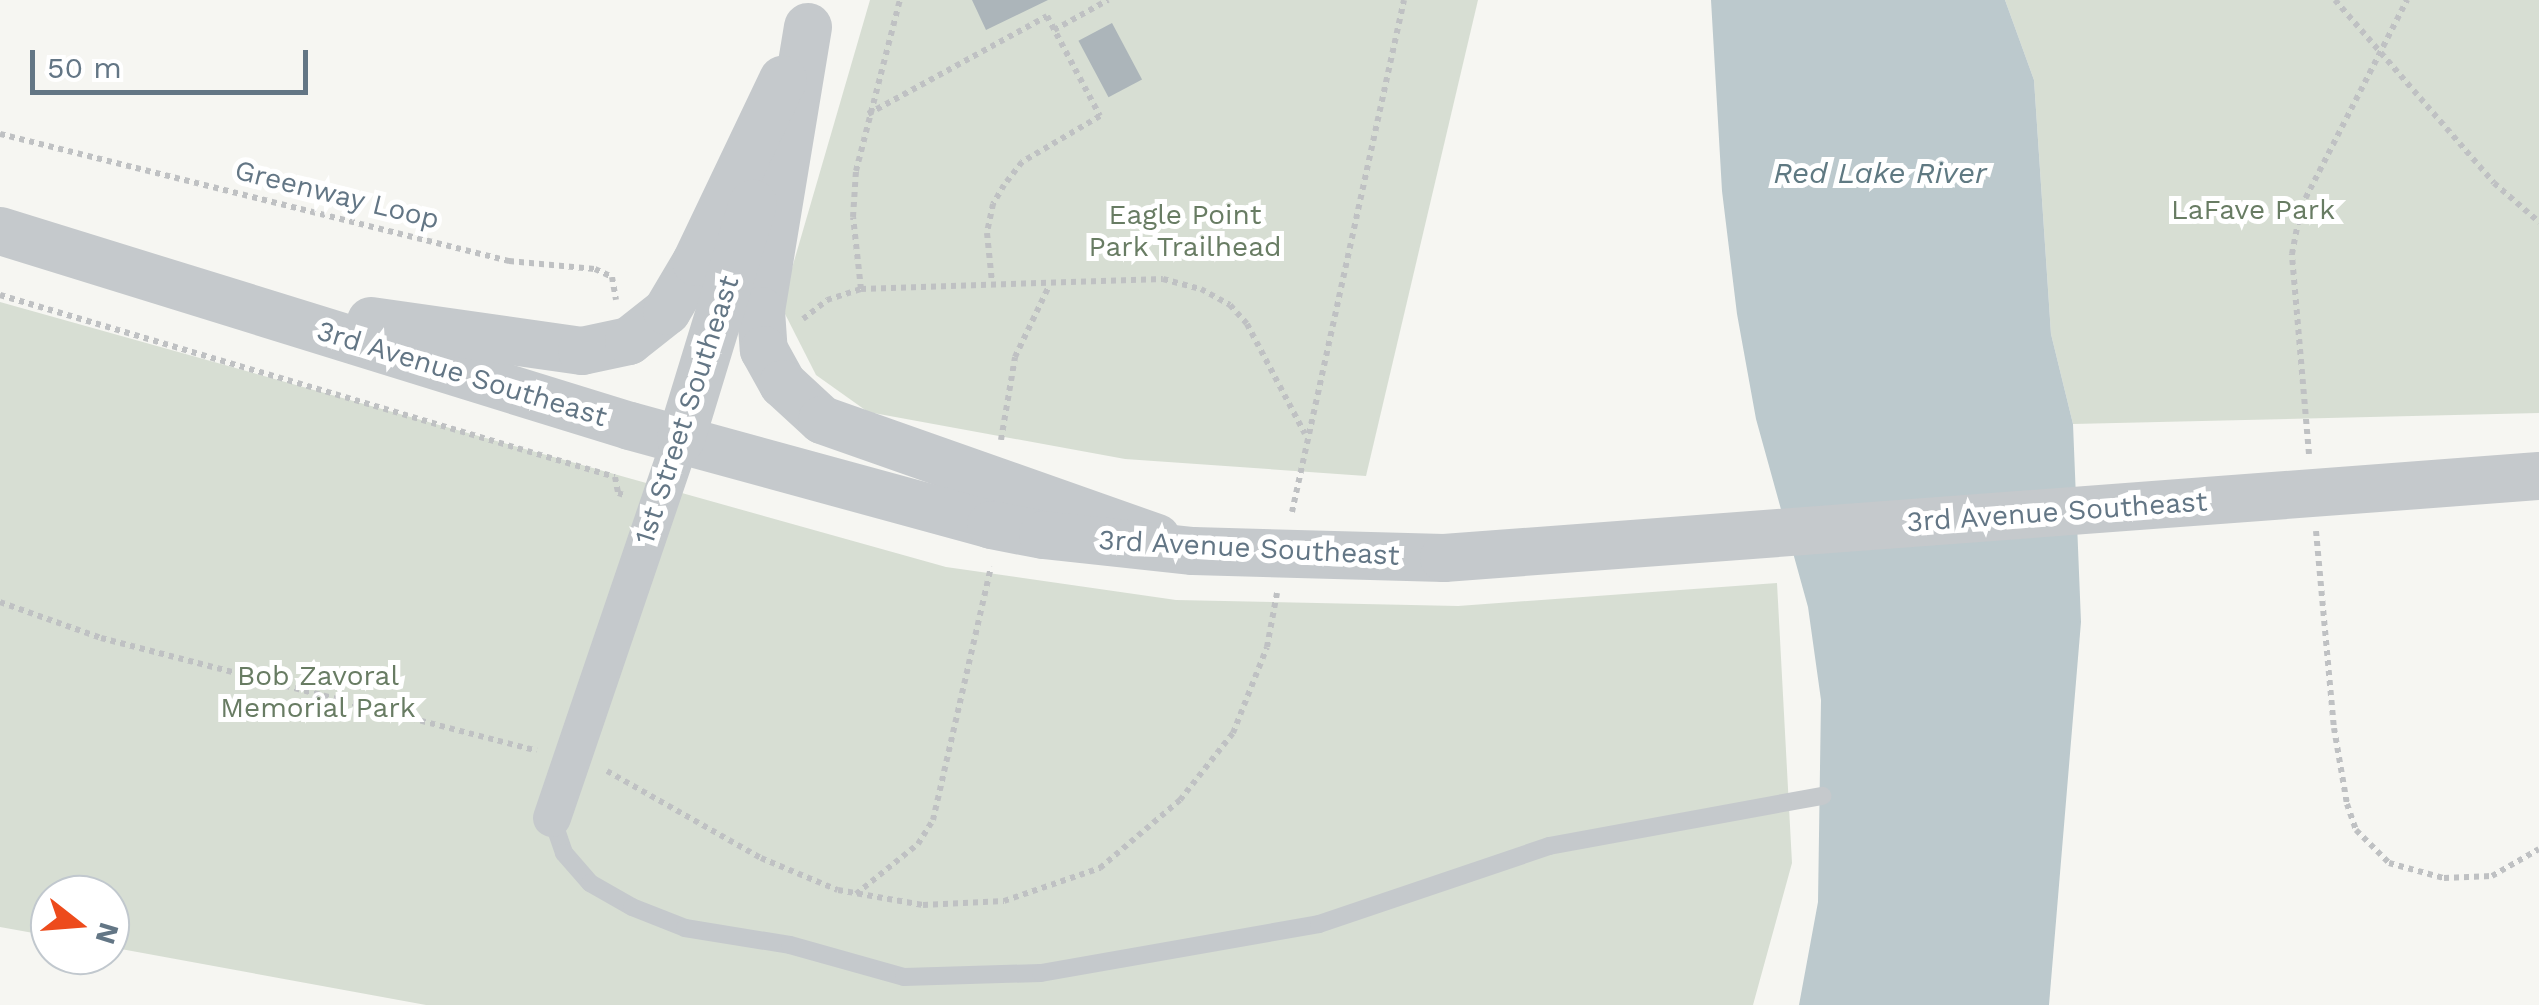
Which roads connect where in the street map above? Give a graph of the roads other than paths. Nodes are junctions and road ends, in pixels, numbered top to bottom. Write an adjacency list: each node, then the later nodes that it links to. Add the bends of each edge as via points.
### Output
1 (812, 14): 3 (street, via 696,262 667,311 629,341 582,351); 4 (street, 1st Street Southeast); 6 (street, via 761,310 764,350 783,384 822,420)
2 (0, 232): 3 (street, 3rd Avenue Southeast)
3 (212, 297): 4 (street, 3rd Avenue Southeast)
4 (681, 440): 6 (street, 3rd Avenue Southeast); 8 (street, 1st Street Southeast)
5 (2539, 476): 6 (street, 3rd Avenue Southeast, bridge, via 1444,558 1193,551 1043,535)
6 (994, 504)
7 (1822, 796): 8 (lane, via 1549,846 1319,924 1040,973 904,977 790,946 685,928 632,908 582,873 564,852)
8 (552, 818)

